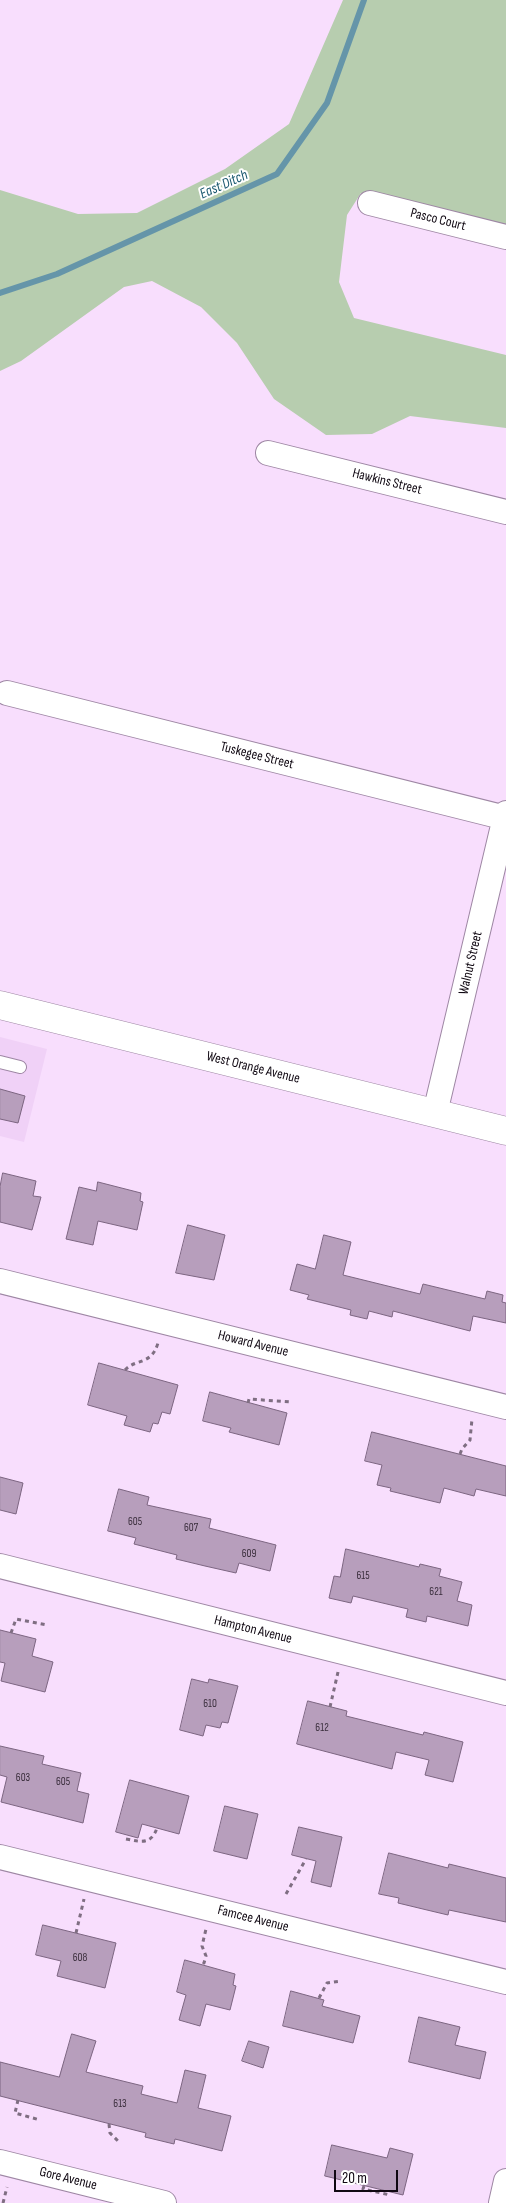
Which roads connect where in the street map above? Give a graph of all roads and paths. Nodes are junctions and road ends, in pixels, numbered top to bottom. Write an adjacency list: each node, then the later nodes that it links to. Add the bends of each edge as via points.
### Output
1 (370, 203): 2 (street, Pasco Court)
2 (506, 237)
3 (268, 453): 4 (street, Hawkins Street)
4 (506, 512)
5 (7, 693): 6 (street, Tuskegee Street)
6 (506, 816): 10 (street, Walnut Street)
7 (0, 1005): 10 (main road, West Orange Avenue)
8 (0, 1062): 9 (lane)
9 (20, 1067)
10 (435, 1113): 11 (main road, West Orange Avenue)
11 (506, 1131)
12 (0, 1281): 15 (street, Howard Avenue)
13 (160, 1338): 14 (path, via 152,1356)
14 (125, 1370)
15 (477, 1399): 18 (street, Howard Avenue); 19 (path, via 470,1440)
16 (291, 1402): 17 (path, via 249,1399)
17 (248, 1403)
18 (506, 1407)
19 (460, 1454)
20 (0, 1566): 24 (street, Hampton Avenue)
21 (47, 1625): 22 (path, via 16,1619)
22 (11, 1633)
23 (338, 1669): 25 (path)
24 (506, 1693)
25 (330, 1707)
26 (156, 1828): 27 (path, via 149,1840)
27 (126, 1839)
28 (0, 1857): 30 (street, Famcee Avenue)
29 (306, 1858): 31 (path)
30 (89, 1879): 32 (path); 36 (street, Famcee Avenue)
31 (286, 1894)
32 (76, 1933)
33 (206, 1956): 34 (path)
34 (202, 1962)
35 (341, 1981): 37 (path, via 327,1983)
36 (506, 1982)
37 (319, 1998)
38 (18, 2100): 39 (path, via 14,2113)
39 (40, 2120)
40 (109, 2124): 41 (path, via 110,2133)
41 (119, 2142)
42 (4, 2172): 46 (path); 47 (street, Gore Avenue)
43 (506, 2181): 48 (street)
44 (364, 2186): 45 (path, via 363,2189)
45 (390, 2195)
46 (3, 2203)
47 (164, 2203)
48 (500, 2203)

